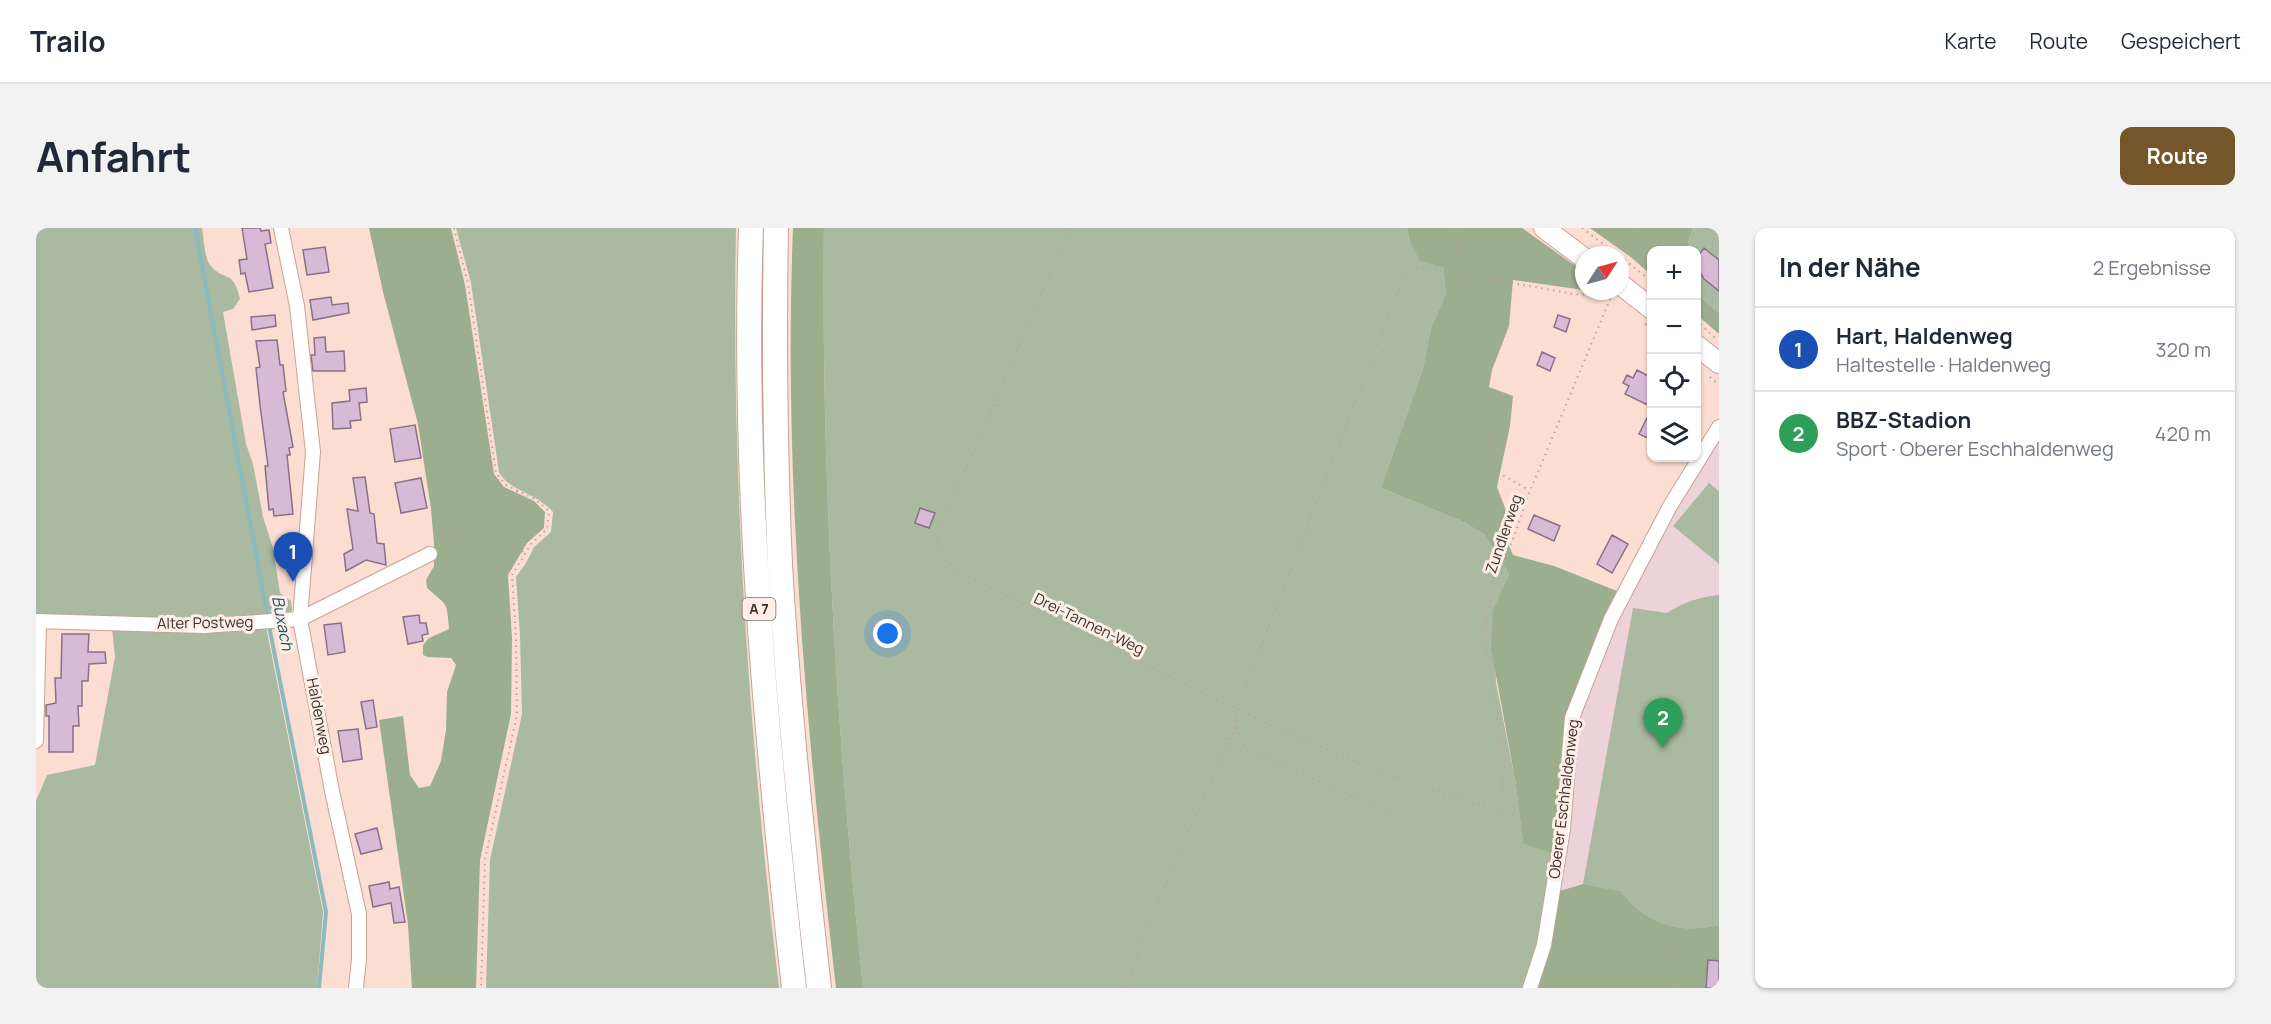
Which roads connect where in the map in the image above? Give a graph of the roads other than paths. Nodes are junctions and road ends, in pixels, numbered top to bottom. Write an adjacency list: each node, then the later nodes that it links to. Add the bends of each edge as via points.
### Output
1 (281, 228): 12 (street, Haldenweg, via 297,306 313,452)
2 (751, 228): 17 (highway, A 7, via 748,355 762,666)
3 (776, 228): 18 (highway, A 7, via 774,356 781,575)
4 (1544, 228): 5 (main road)
5 (1575, 251)
6 (1629, 297): 7 (main road)
7 (1647, 306)
8 (1701, 349): 9 (main road)
9 (1719, 363)
10 (1719, 427): 19 (street, Oberer Eschhaldenweg, via 1670,506 1611,618 1572,718 1564,825 1544,945)
11 (430, 554): 12 (street, Alter Postweg)
12 (300, 619): 13 (street, Alter Postweg, via 223,626); 16 (street, Haldenweg, via 358,914)
13 (38, 621): 14 (street)
14 (37, 719): 15 (street)
15 (36, 741)
16 (356, 988)
17 (794, 988)
18 (819, 988)
19 (1530, 988)

